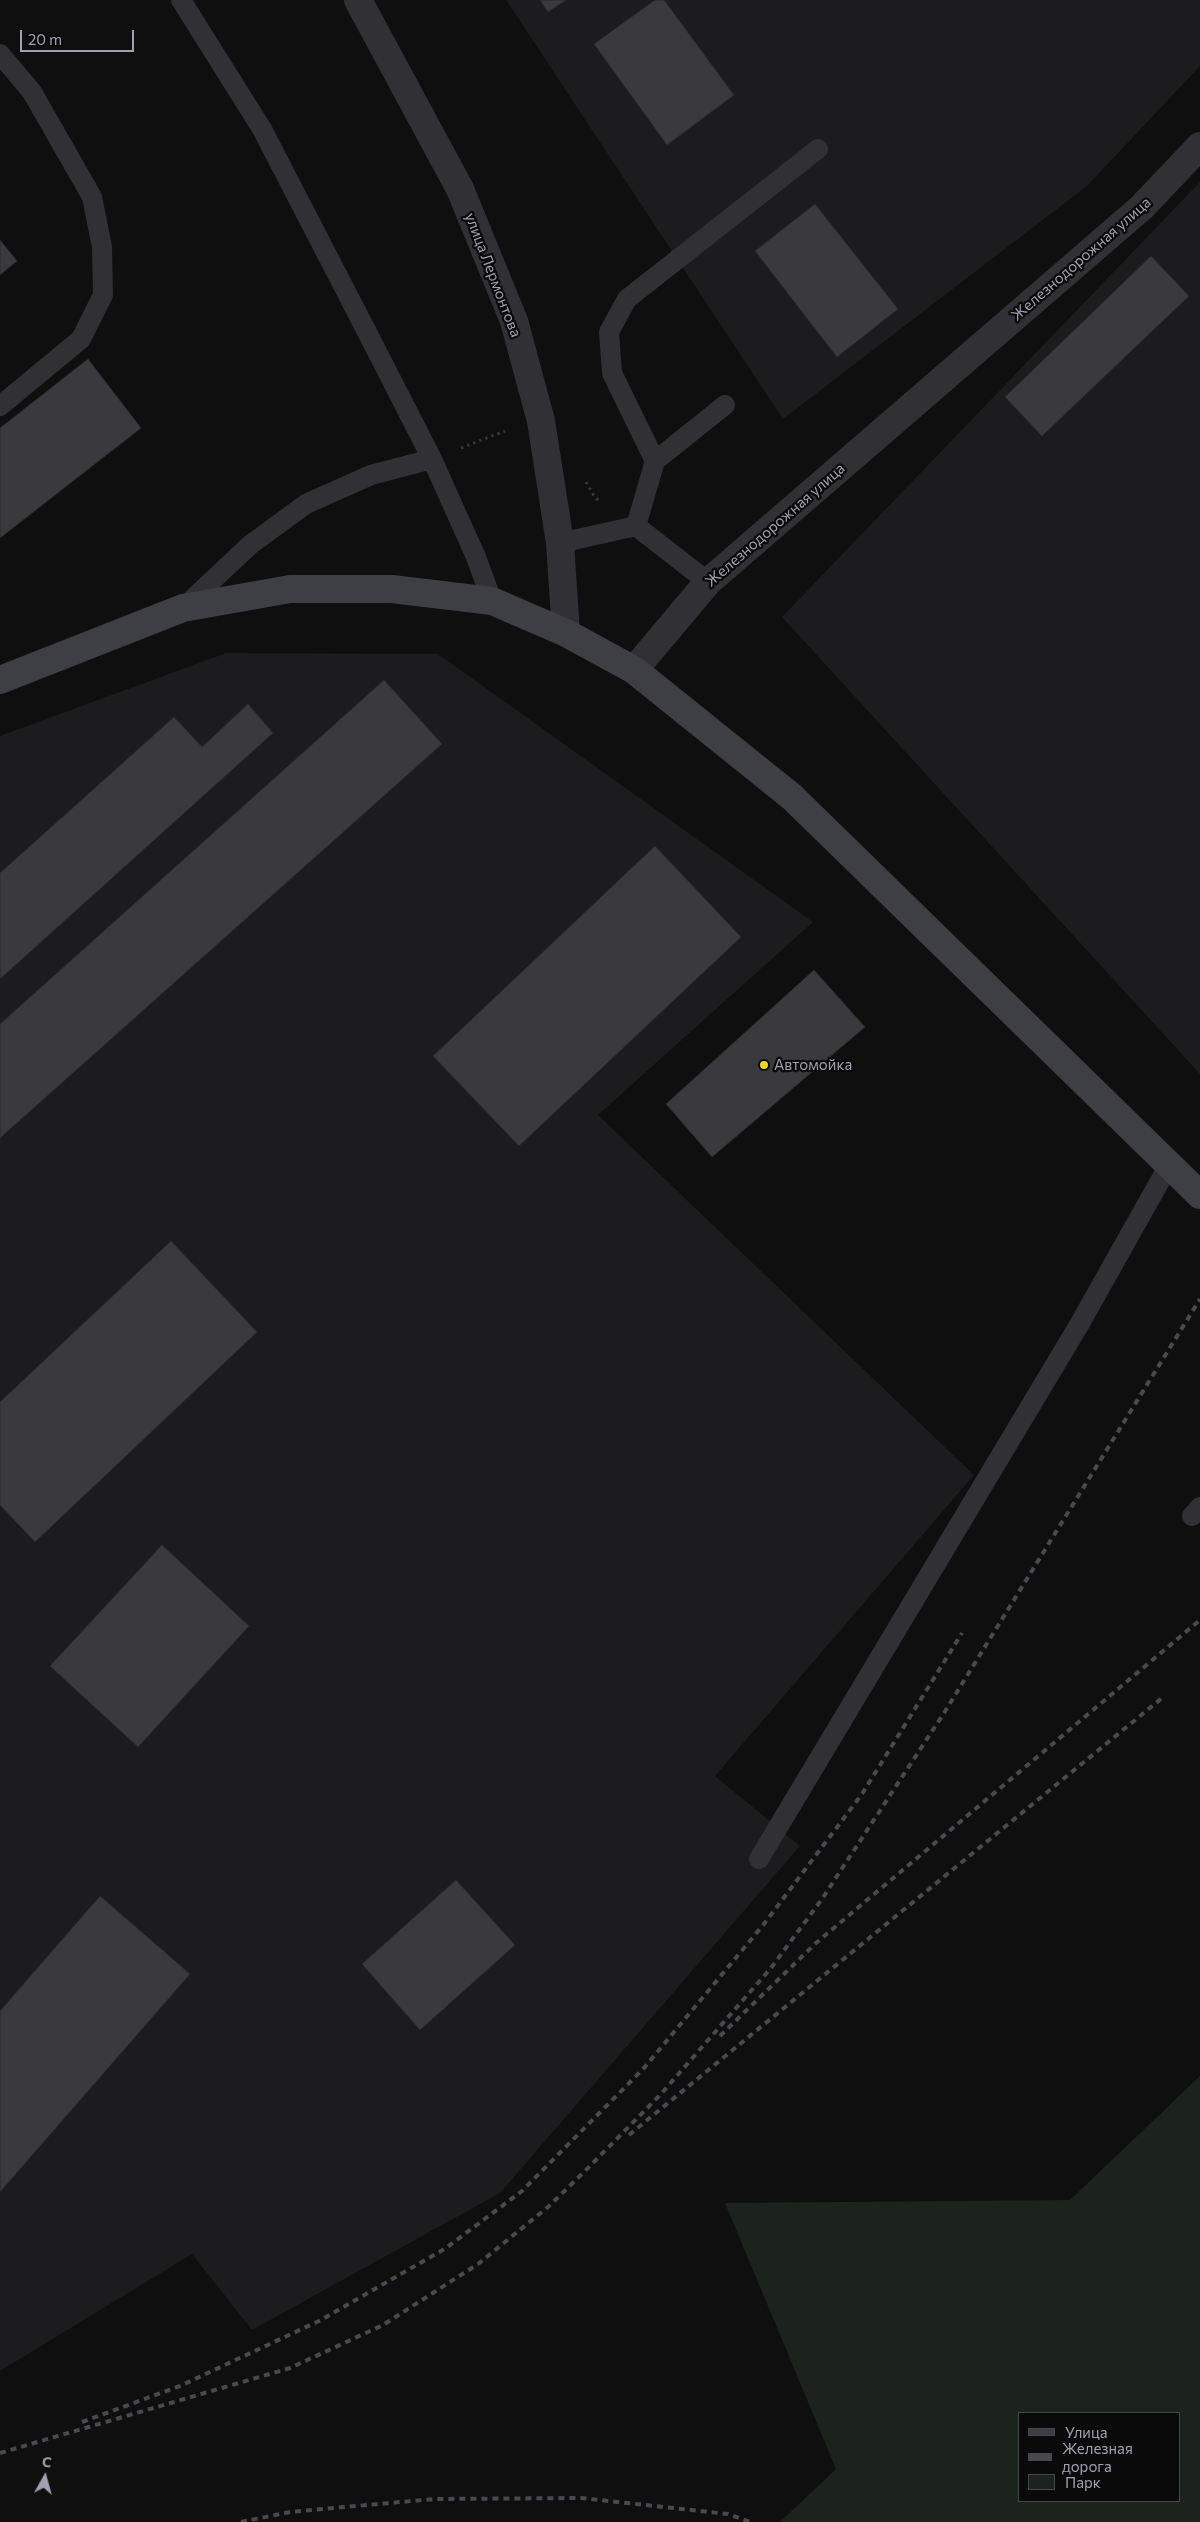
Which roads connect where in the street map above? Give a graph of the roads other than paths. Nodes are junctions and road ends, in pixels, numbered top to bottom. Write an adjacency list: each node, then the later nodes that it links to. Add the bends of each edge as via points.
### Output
1 (181, 0): 8 (lane, via 262,129)
2 (358, 0): 11 (street, улица Лермонтова, via 460,190 514,322 541,421)
3 (0, 54): 7 (lane, via 32,92 92,197 102,247 103,295 81,339)
4 (1200, 146): 12 (street, Железнодорожная улица, via 1142,207)
5 (818, 149): 9 (lane, via 627,299 609,332 612,373)
6 (724, 405): 9 (lane)
7 (0, 406)
8 (432, 458): 13 (lane, via 476,557); 14 (lane, via 371,475 306,504 250,545)
9 (655, 461): 10 (lane)
10 (636, 526): 11 (lane); 12 (lane)
11 (560, 543): 15 (street, улица Лермонтова)
12 (708, 582): 16 (street, Железнодорожная улица)
13 (492, 602): 14 (main road, via 392,589 290,589); 15 (main road)
14 (183, 608): 17 (main road)
15 (566, 633): 16 (main road)
16 (634, 670): 18 (main road, via 792,797)
17 (0, 680)
18 (1169, 1165): 19 (main road); 20 (lane, via 1079,1325)
19 (1200, 1194)
20 (759, 1859)

